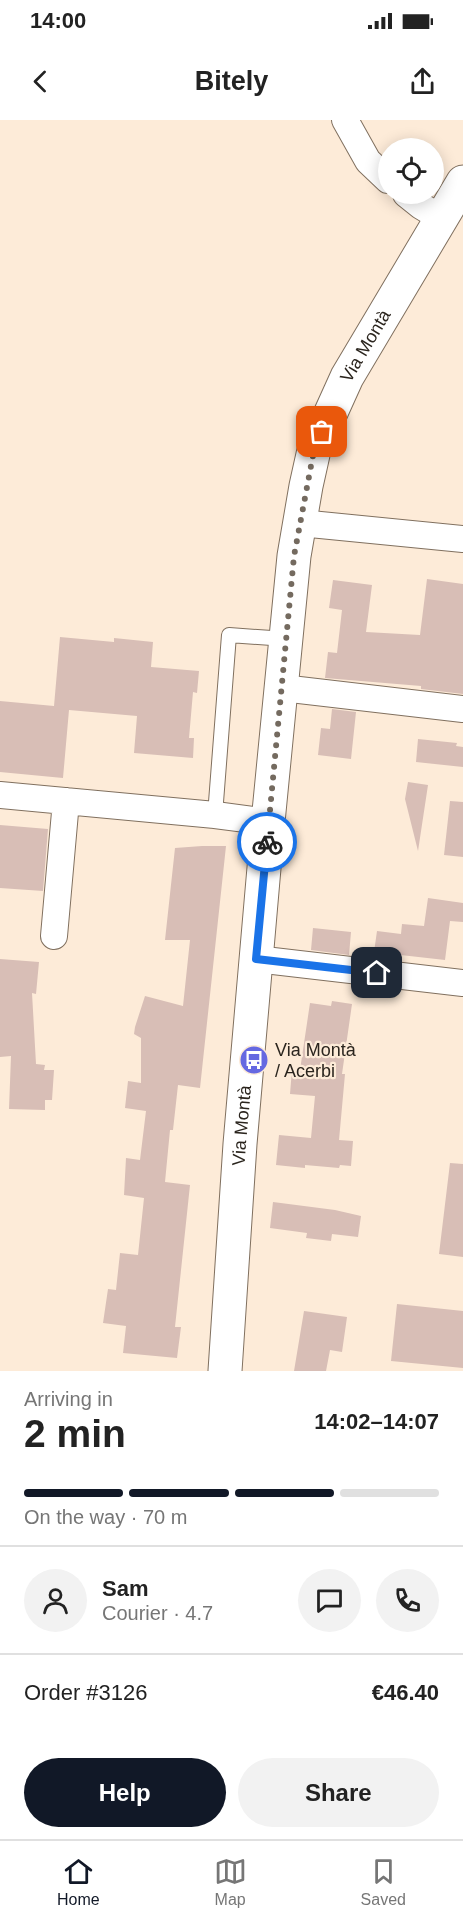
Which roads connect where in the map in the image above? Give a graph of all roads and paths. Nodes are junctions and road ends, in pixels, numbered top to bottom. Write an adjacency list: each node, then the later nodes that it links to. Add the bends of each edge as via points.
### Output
1 (345, 120): 2 (street, via 368,162)
2 (378, 171)
3 (463, 182): 5 (main road, Via Montà)
4 (418, 204): 5 (street)
5 (441, 218): 6 (main road, Via Montà, via 347,377 314,450)
6 (300, 523): 7 (street); 8 (main road, Via Montà)
7 (463, 539)
8 (286, 639): 9 (main road, Via Montà); 13 (lane, via 229,635)
9 (282, 688): 10 (street); 14 (main road, Via Montà)
10 (463, 709)
11 (0, 795): 12 (street)
12 (66, 801): 13 (street); 15 (street)
13 (215, 815): 14 (street)
14 (268, 822): 16 (main road, Via Montà)
15 (54, 936)
16 (256, 959): 17 (street); 18 (main road, Via Montà)
17 (463, 983)
18 (225, 1371)

